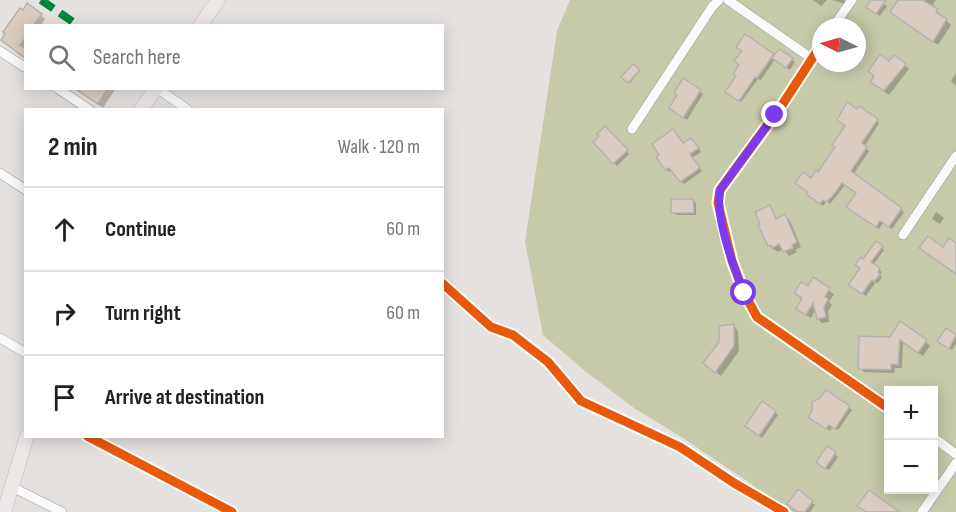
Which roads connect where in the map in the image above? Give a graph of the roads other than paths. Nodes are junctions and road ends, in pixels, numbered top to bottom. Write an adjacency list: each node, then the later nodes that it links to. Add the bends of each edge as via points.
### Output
1 (218, 0): 6 (main road)
2 (719, 0): 16 (street)
3 (728, 0): 8 (street)
4 (852, 0): 5 (street)
5 (839, 18)
6 (201, 24)
7 (0, 51): 9 (street)
8 (811, 58): 24 (street, via 720,190 718,203 732,261 757,317)
9 (24, 67)
10 (60, 90): 13 (street)
11 (155, 90): 14 (main road)
12 (159, 90): 15 (street)
13 (87, 108)
14 (142, 108)
15 (185, 108)
16 (632, 129)
17 (956, 156): 20 (street)
18 (0, 173): 19 (street)
19 (24, 189)
20 (903, 235)
21 (444, 285): 34 (street, via 491,327 513,335 548,362 581,401 680,447)
22 (0, 338): 23 (street)
23 (24, 352)
24 (884, 405)
25 (26, 438): 30 (main road)
26 (91, 438): 33 (street)
27 (936, 440): 28 (street)
28 (956, 454)
29 (956, 463): 35 (street)
30 (12, 487): 31 (main road); 32 (street)
31 (4, 512)
32 (62, 512)
33 (231, 512)
34 (784, 512)
35 (922, 512)

